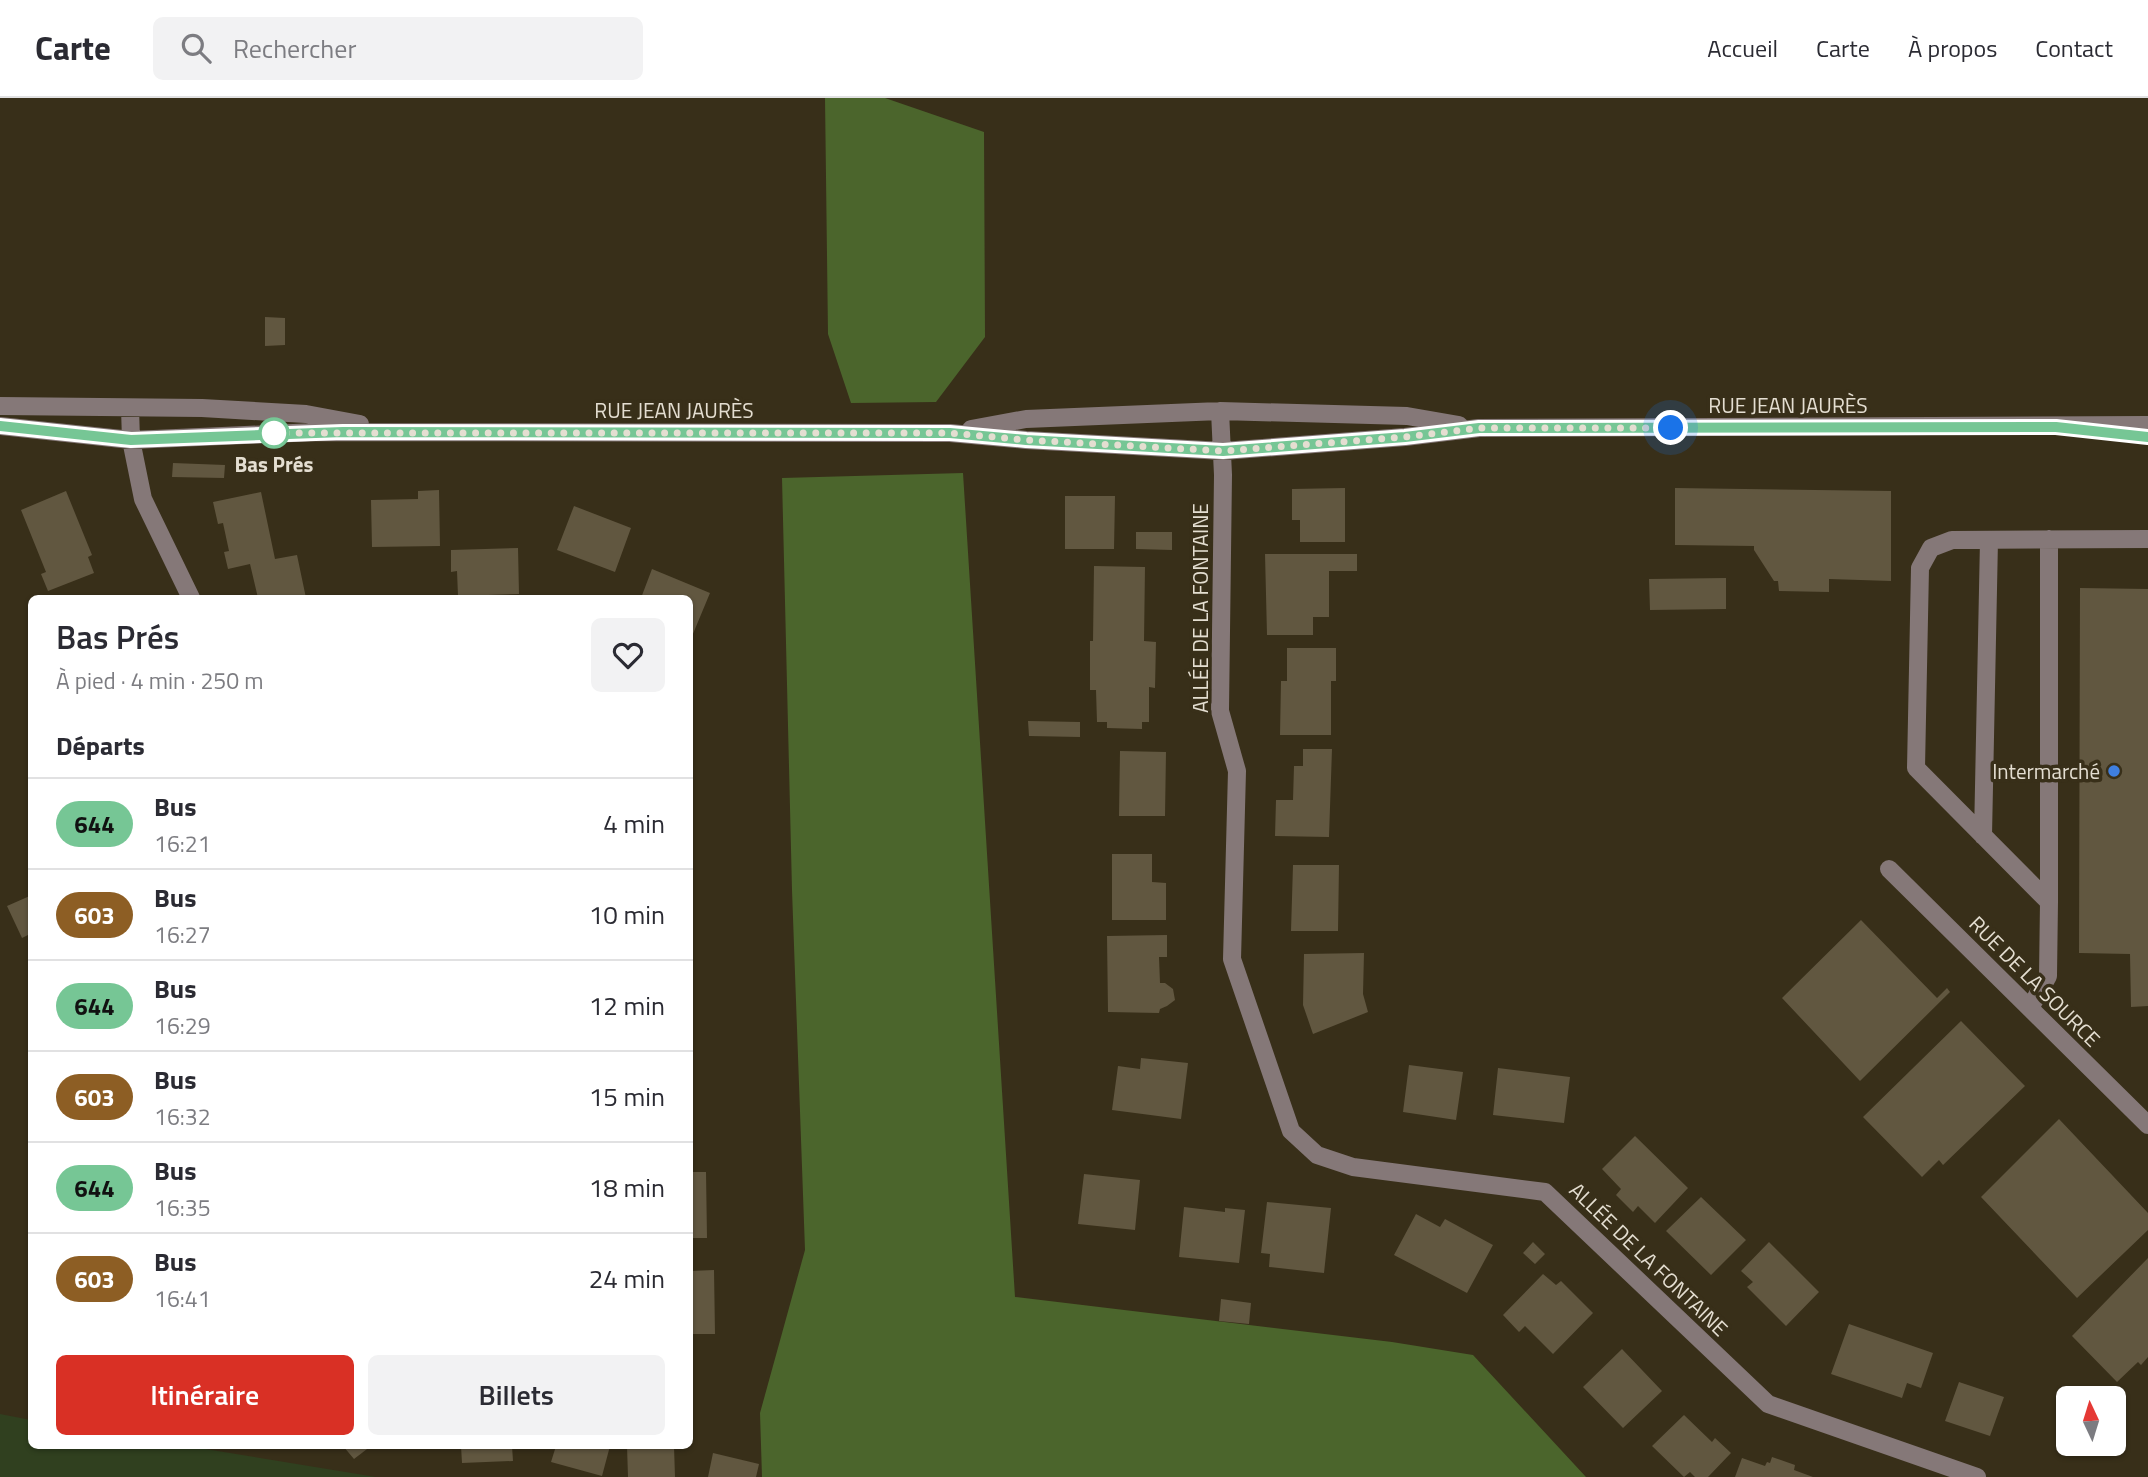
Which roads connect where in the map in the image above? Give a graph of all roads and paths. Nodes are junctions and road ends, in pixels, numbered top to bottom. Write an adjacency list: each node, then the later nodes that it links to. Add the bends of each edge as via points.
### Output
1 (0, 407): 2 (street, RUE JEAN JAURÈS)
2 (130, 408): 8 (street, RUE JEAN JAURÈS, via 306,414); 11 (street)
3 (1220, 411): 7 (street, RUE JEAN JAURÈS, via 1407,416); 9 (street, RUE JEAN JAURÈS, via 1026,419); 12 (street, ALLÉE DE LA FONTAINE)
4 (2148, 425): 6 (street, RUE JEAN JAURÈS)
5 (0, 426): 11 (street, RUE JEAN JAURÈS)
6 (2056, 427): 7 (street, RUE JEAN JAURÈS); 10 (street, RUE JEAN JAURÈS)
7 (1479, 428): 12 (street, RUE JEAN JAURÈS)
8 (398, 431): 9 (street, RUE JEAN JAURÈS); 11 (street, RUE JEAN JAURÈS)
9 (950, 433): 12 (street, RUE JEAN JAURÈS)
10 (2148, 437)
11 (131, 440): 16 (street, via 143,499)
12 (1223, 451): 22 (street, ALLÉE DE LA FONTAINE, via 1220,711 1237,771 1232,959 1291,1131 1317,1155 1353,1167 1545,1192 1768,1404)
13 (2049, 539): 14 (street); 15 (street); 19 (street)
14 (2148, 539)
15 (1989, 540): 17 (street); 17 (street, via 1952,540 1931,548 1920,568 1916,755 1916,768)
16 (190, 595)
17 (1983, 836): 19 (street)
18 (1889, 869): 20 (street, RUE DE LA SOURCE)
19 (2049, 902): 20 (street, via 2048,976)
20 (2030, 1008): 21 (street, RUE DE LA SOURCE)
21 (2148, 1125)
22 (1977, 1477)

